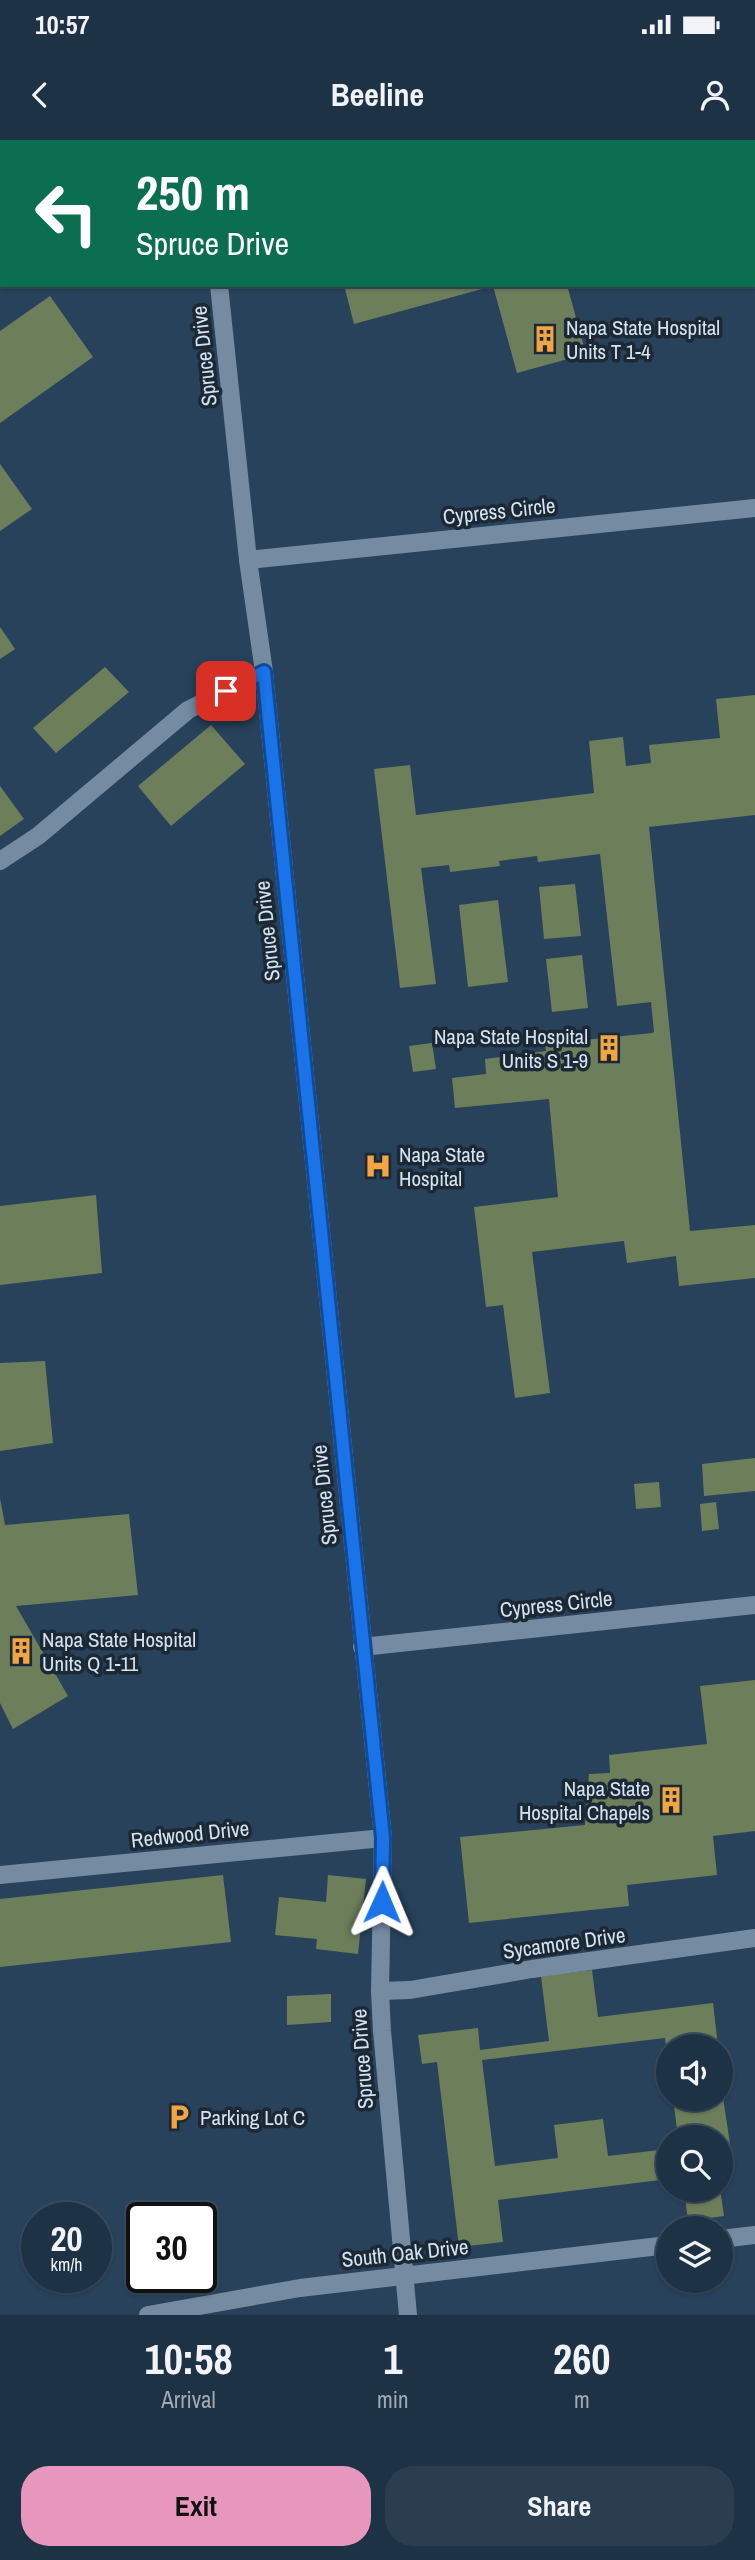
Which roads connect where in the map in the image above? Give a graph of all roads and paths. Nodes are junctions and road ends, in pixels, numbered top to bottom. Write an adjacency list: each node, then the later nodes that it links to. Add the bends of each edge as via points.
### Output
1 (219, 287): 3 (street, Spruce Drive)
2 (755, 508): 3 (street, Cypress Circle)
3 (248, 560): 4 (street, Spruce Drive)
4 (264, 672): 5 (street, via 188,710 38,836); 7 (street, Spruce Drive)
5 (0, 861)
6 (755, 1605): 7 (street, Cypress Circle)
7 (362, 1647): 8 (street, Spruce Drive)
8 (383, 1838): 9 (street, Redwood Drive); 11 (street, Spruce Drive)
9 (0, 1875)
10 (755, 1938): 11 (street, Sycamore Drive)
11 (380, 1991): 15 (street, Spruce Drive)
12 (755, 2235): 13 (street)
13 (733, 2238)
14 (656, 2246): 15 (street, South Oak Drive)
15 (405, 2277): 16 (street, South Oak Drive, via 300,2288); 17 (street, Spruce Drive)
16 (148, 2315)
17 (408, 2315)

